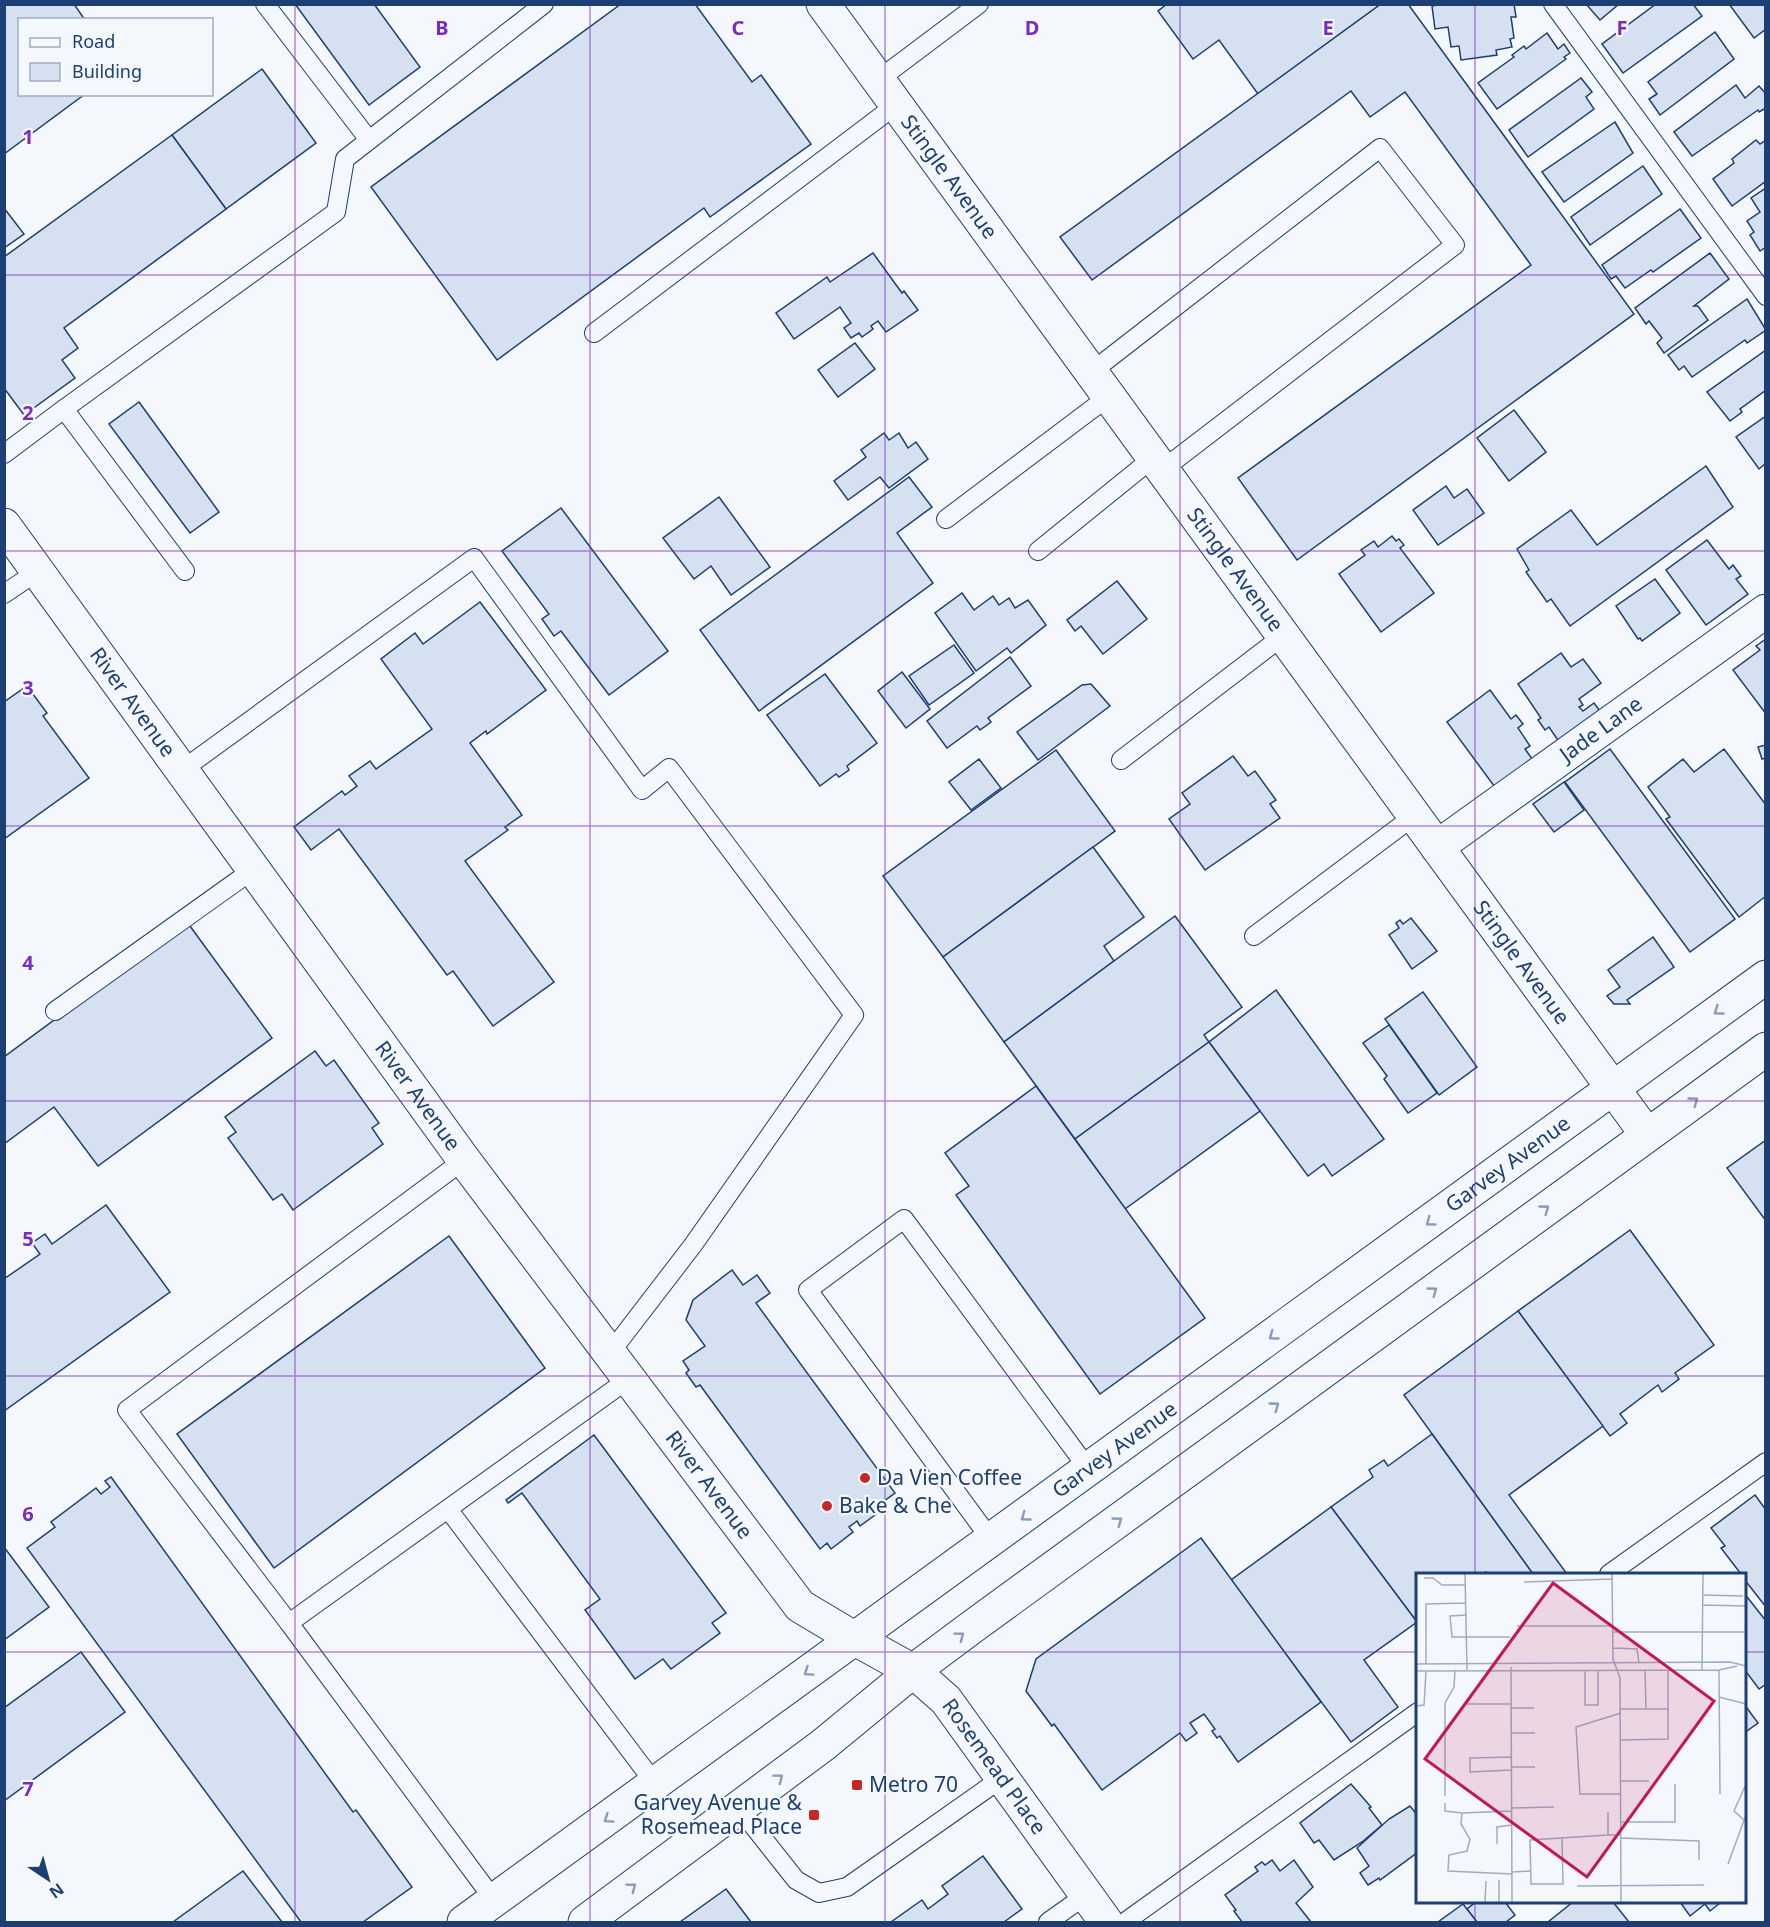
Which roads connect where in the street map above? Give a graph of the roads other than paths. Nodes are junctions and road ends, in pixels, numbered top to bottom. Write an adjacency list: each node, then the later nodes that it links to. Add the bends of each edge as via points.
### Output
1 (264, 4): 7 (lane)
2 (544, 4): 7 (lane)
3 (823, 4): 6 (street, Stingle Avenue)
4 (979, 4): 6 (lane)
5 (1553, 4): 8 (lane)
6 (887, 93): 9 (lane); 10 (street, Stingle Avenue)
7 (369, 140): 11 (lane, via 345,159 336,212)
8 (1766, 296)
9 (594, 333)
10 (1099, 385): 13 (street, Stingle Avenue); 13 (lane, via 1380,148 1455,245); 14 (lane)
11 (64, 409): 12 (lane); 18 (lane)
12 (4, 454)
13 (1157, 464): 16 (lane); 21 (street, Stingle Avenue)
14 (946, 519)
15 (4, 525): 17 (street, River Avenue)
16 (1038, 551)
17 (38, 571): 19 (lane); 23 (street, River Avenue)
18 (185, 571)
19 (4, 594)
20 (1766, 611): 25 (street, Jade Lane)
21 (1283, 636): 22 (lane); 24 (street, Stingle Avenue)
22 (1121, 760)
23 (182, 770): 26 (street, River Avenue); 34 (lane, via 474,558 642,790 669,768 854,1016 693,1245)
24 (1414, 816): 25 (street, Stingle Avenue); 27 (lane)
25 (1437, 847): 31 (street, Stingle Avenue)
26 (254, 869): 29 (lane); 33 (street, River Avenue)
27 (1254, 936)
28 (1766, 977): 31 (street, Garvey Avenue, one-way to 31)
29 (55, 1011)
30 (1766, 1049): 32 (street, one-way to 30)
31 (1613, 1088): 32 (street, Stingle Avenue); 36 (street, Garvey Avenue, one-way to 36)
32 (1647, 1135): 42 (street, one-way to 32)
33 (464, 1160): 34 (street, River Avenue); 40 (lane, via 127,1410)
34 (620, 1366): 37 (lane); 41 (street, River Avenue, via 800,1605)
35 (1766, 1462): 39 (lane)
36 (1089, 1470): 38 (street, Garvey Avenue, one-way to 38); 38 (lane, via 904,1219 808,1290)
37 (448, 1509): 40 (lane); 45 (lane)
38 (992, 1541): 41 (street, Garvey Avenue)
39 (1612, 1573)
40 (289, 1623): 48 (lane)
41 (857, 1640): 42 (street, Rosemead Place); 45 (street, Garvey Avenue, one-way to 45, via 790,1684)
42 (914, 1671): 44 (street, Rosemead Place, via 946,1700); 46 (street, one-way to 42)
43 (1416, 1713): 53 (lane)
44 (1002, 1778): 46 (lane, via 847,1887 819,1893 796,1880); 47 (street, Rosemead Place)
45 (656, 1785): 48 (street, Garvey Avenue, one-way to 48)
46 (739, 1808): 50 (street, one-way to 46)
47 (1086, 1895): 51 (lane); 52 (street, Rosemead Place)
48 (494, 1900): 49 (street, Garvey Avenue)
49 (464, 1923)
50 (585, 1923)
51 (1048, 1923)
52 (1106, 1923)
53 (1125, 1923)

